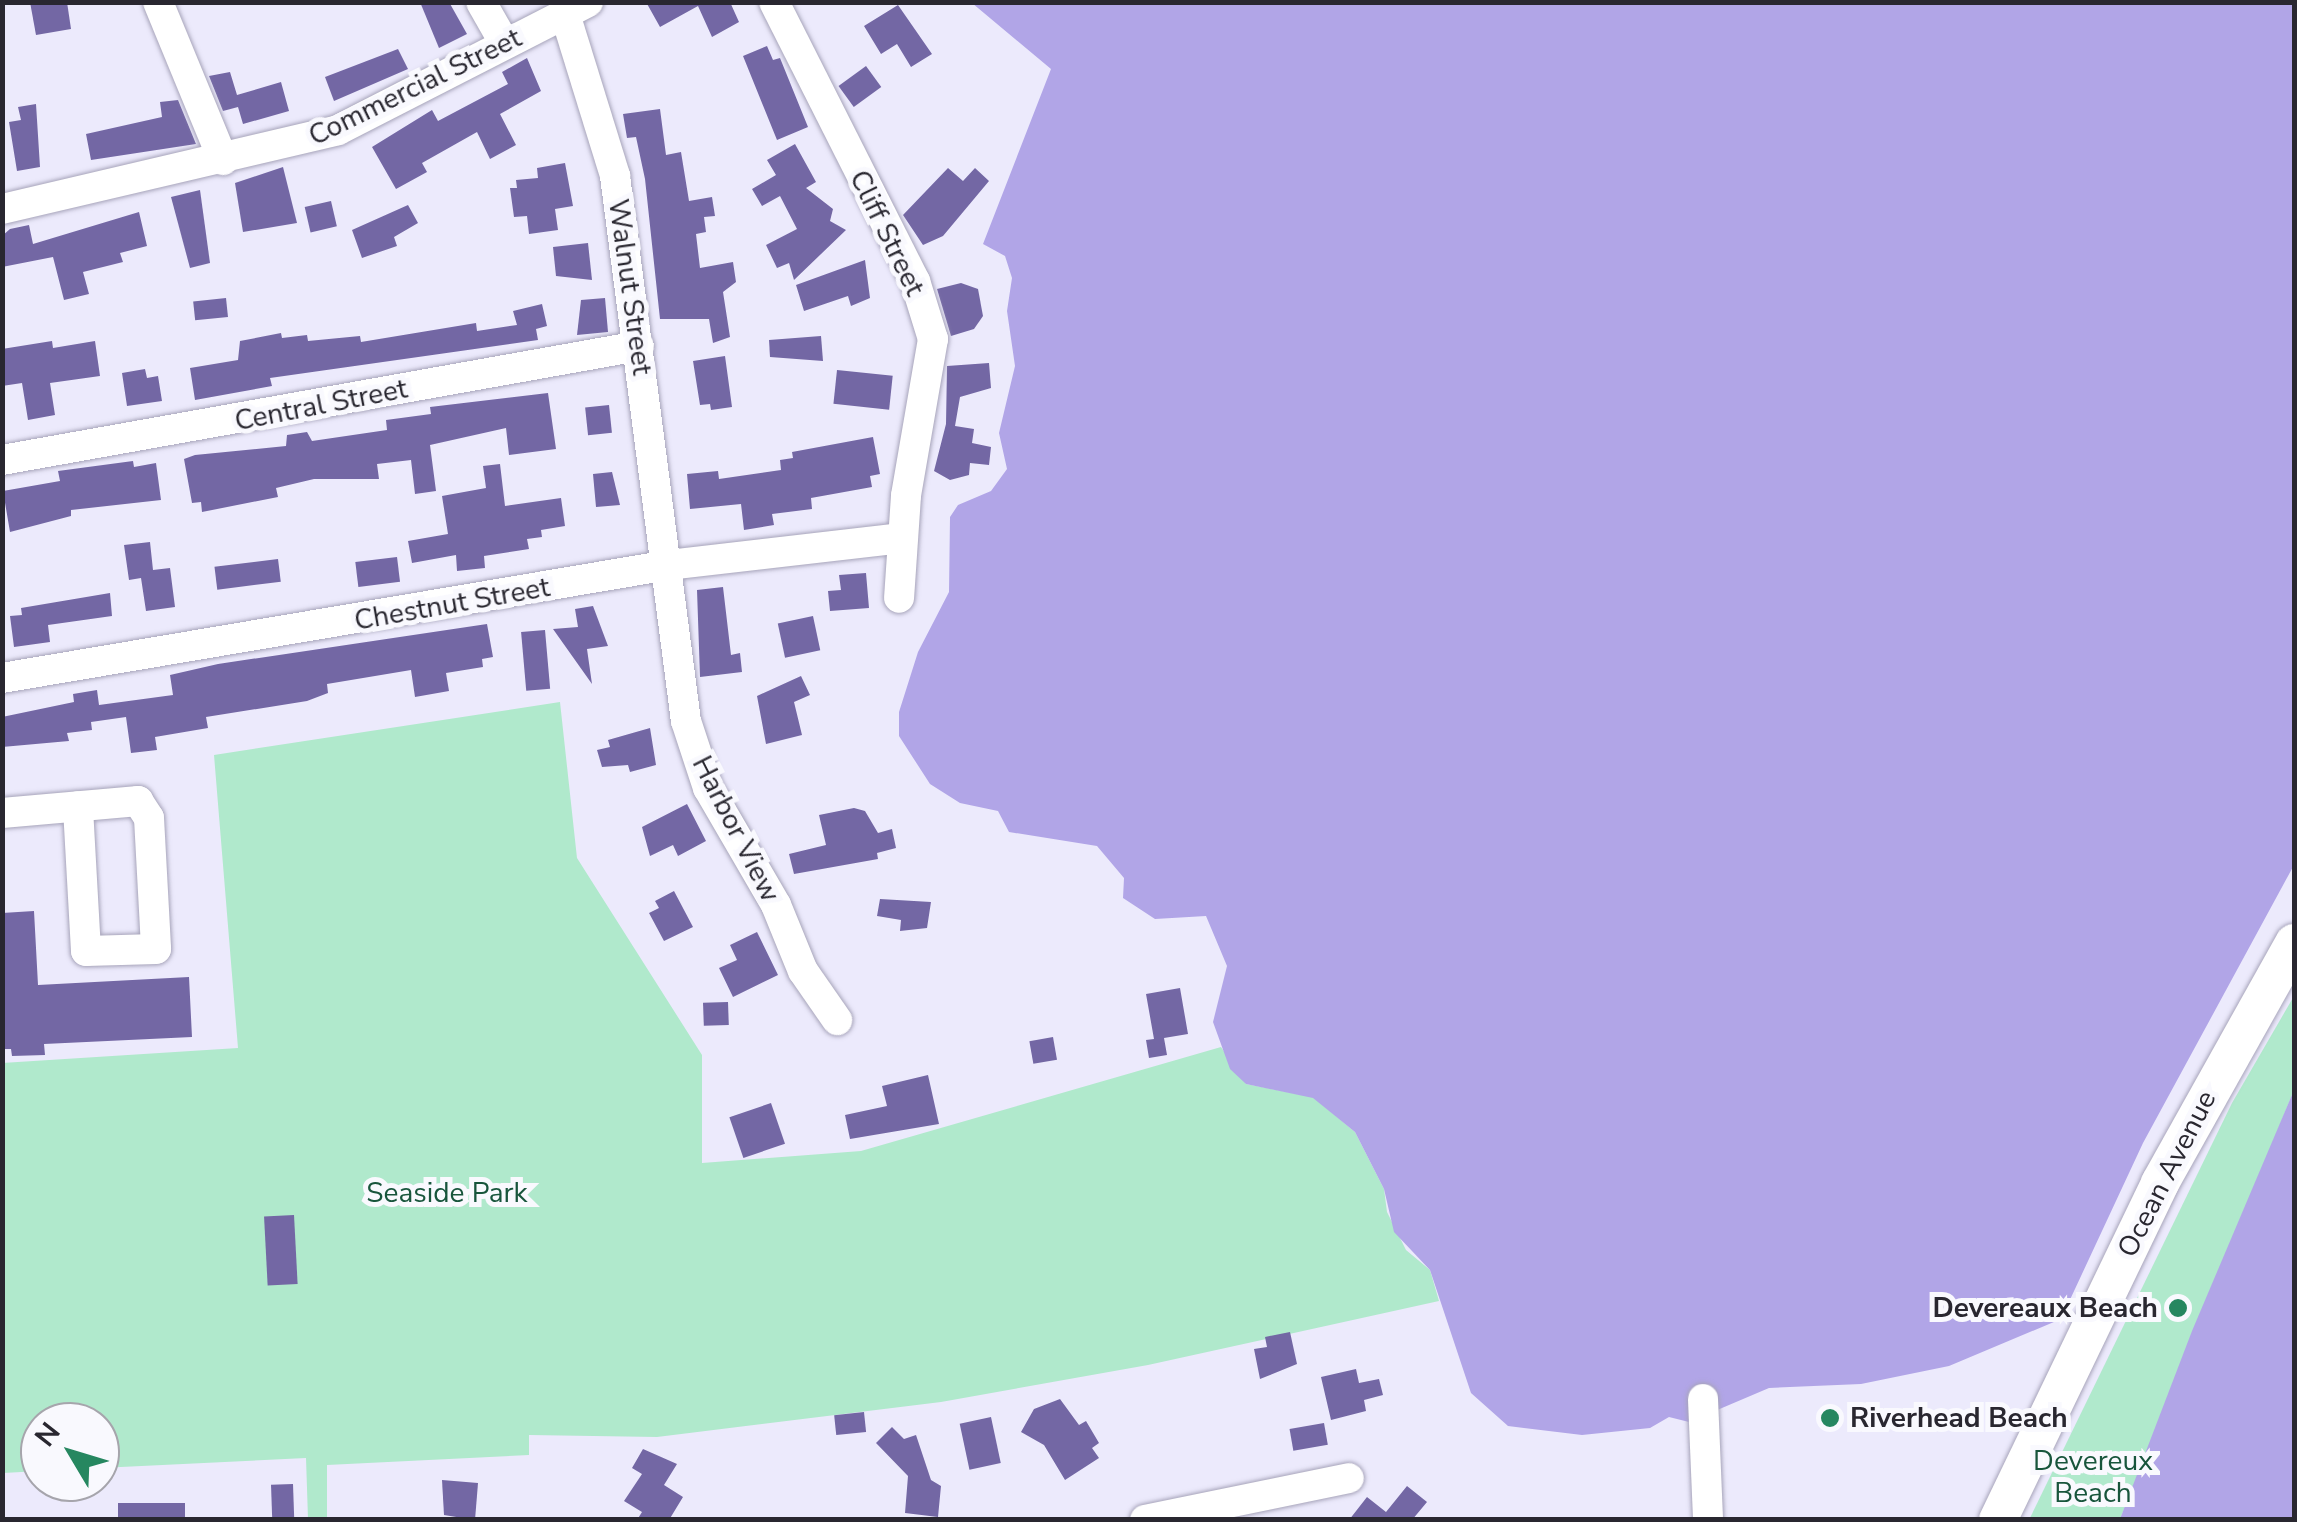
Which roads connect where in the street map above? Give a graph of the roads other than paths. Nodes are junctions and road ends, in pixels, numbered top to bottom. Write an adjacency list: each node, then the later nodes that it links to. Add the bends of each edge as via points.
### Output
1 (158, 2): 6 (street)
2 (482, 2): 5 (street)
3 (576, 8): 5 (street, Commercial Street); 8 (street, Walnut Street, via 614,176)
4 (778, 9): 10 (street, Cliff Street, via 915,281 933,339)
5 (505, 44): 6 (street, Commercial Street, via 338,130)
6 (223, 160): 7 (street, Commercial Street)
7 (2, 208)
8 (639, 346): 9 (street, Central Street); 11 (street, Walnut Street)
9 (2, 460)
10 (902, 538): 11 (street, Chestnut Street); 12 (street, Cliff Street)
11 (669, 565): 13 (street, Chestnut Street); 17 (street, Harbor View, via 686,722 698,760 776,905 802,971)
12 (899, 598)
13 (2, 678)
14 (78, 806): 14 (street, via 138,801 150,818 156,950 86,951); 15 (street)
15 (2, 813)
16 (2294, 942): 22 (main road, Ocean Avenue, via 2160,1183)
17 (837, 1020)
18 (1702, 1399): 21 (street)
19 (1348, 1478): 20 (street)
20 (1145, 1520)
21 (1708, 1520)
22 (1998, 1520)

